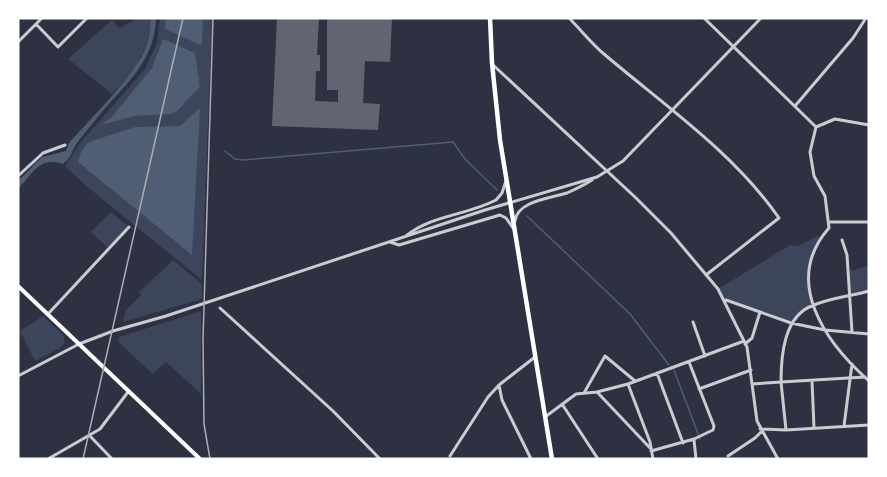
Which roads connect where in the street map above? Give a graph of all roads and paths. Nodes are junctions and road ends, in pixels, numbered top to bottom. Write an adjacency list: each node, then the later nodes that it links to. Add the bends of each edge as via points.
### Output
1 (42, 18): 8 (street)
2 (87, 18): 8 (street, via 58,47)
3 (490, 18): 11 (main road)
4 (569, 18): 13 (street, via 603,54)
5 (704, 18): 10 (street)
6 (761, 18): 10 (street)
7 (866, 18): 12 (street)
8 (36, 24): 9 (street)
9 (18, 42)
10 (733, 47): 12 (street); 13 (street)
11 (492, 63): 17 (street); 20 (main road)
12 (795, 106): 15 (street)
13 (671, 111): 17 (street, via 623,161); 28 (street, via 759,190 779,218)
14 (869, 125): 15 (street, via 835,119)
15 (816, 127): 21 (street, via 810,152)
16 (65, 145): 18 (street, via 43,153)
17 (606, 172): 19 (street); 28 (street, via 671,234)
18 (18, 176)
19 (597, 177): 24 (street, via 583,187 527,205 515,217); 25 (street)
20 (506, 181): 24 (main road); 25 (street, via 496,200 431,222)
21 (829, 222): 22 (street); 33 (street, via 812,254 808,282)
22 (869, 222)
23 (129, 227): 36 (street)
24 (514, 229): 27 (street, via 500,215 399,245); 45 (main road)
25 (404, 237): 27 (street)
26 (842, 240): 31 (street)
27 (390, 242): 43 (street)
28 (706, 274): 32 (street)
29 (18, 286): 36 (main road)
30 (869, 291): 31 (street)
31 (850, 296): 33 (street); 40 (street)
32 (725, 300): 35 (street); 42 (street)
33 (812, 305): 38 (street); 39 (street)
34 (220, 308): 80 (street)
35 (760, 312): 38 (street); 42 (street, via 752,338)
36 (48, 314): 43 (main road)
37 (693, 322): 44 (street)
38 (791, 323): 39 (street); 56 (street, via 781,357)
39 (825, 330): 40 (street); 47 (street)
40 (852, 332): 41 (street)
41 (869, 334)
42 (745, 342): 44 (street); 48 (street)
43 (78, 344): 50 (street); 61 (main road)
44 (705, 356): 46 (street)
45 (535, 357): 59 (street); 65 (main road)
46 (689, 362): 49 (street); 60 (street)
47 (852, 364): 51 (street); 52 (street)
48 (750, 370): 58 (street); 60 (street)
49 (657, 373): 53 (street); 73 (street)
50 (18, 376)
51 (864, 377): 52 (street); 55 (street)
52 (849, 378): 54 (street); 67 (street)
53 (635, 381): 57 (street); 63 (street, via 604,356)
54 (812, 381): 56 (street); 68 (street)
55 (869, 381)
56 (781, 382): 58 (street); 70 (street)
57 (628, 384): 62 (street); 74 (street)
58 (752, 384): 69 (street)
59 (499, 385): 75 (street); 81 (street, via 502,400)
60 (699, 389): 72 (street, via 714,426)
61 (128, 392): 71 (street); 79 (main road)
62 (597, 392): 63 (street); 74 (street)
63 (584, 393): 64 (street)
64 (562, 404): 65 (street); 83 (street)
65 (545, 417): 82 (main road)
66 (869, 425): 67 (street)
67 (844, 426): 68 (street)
68 (814, 428): 70 (street)
69 (761, 430): 70 (street); 76 (street); 86 (street)
70 (786, 430)
71 (90, 436): 77 (street); 78 (street)
72 (694, 440): 73 (street); 85 (street)
73 (683, 443): 74 (street)
74 (651, 450): 84 (street)
75 (450, 456)
76 (728, 456)
77 (48, 459)
78 (112, 459)
79 (200, 459)
80 (380, 459)
81 (531, 459)
82 (552, 459)
83 (598, 459)
84 (653, 459)
85 (696, 459)
86 (778, 459)

